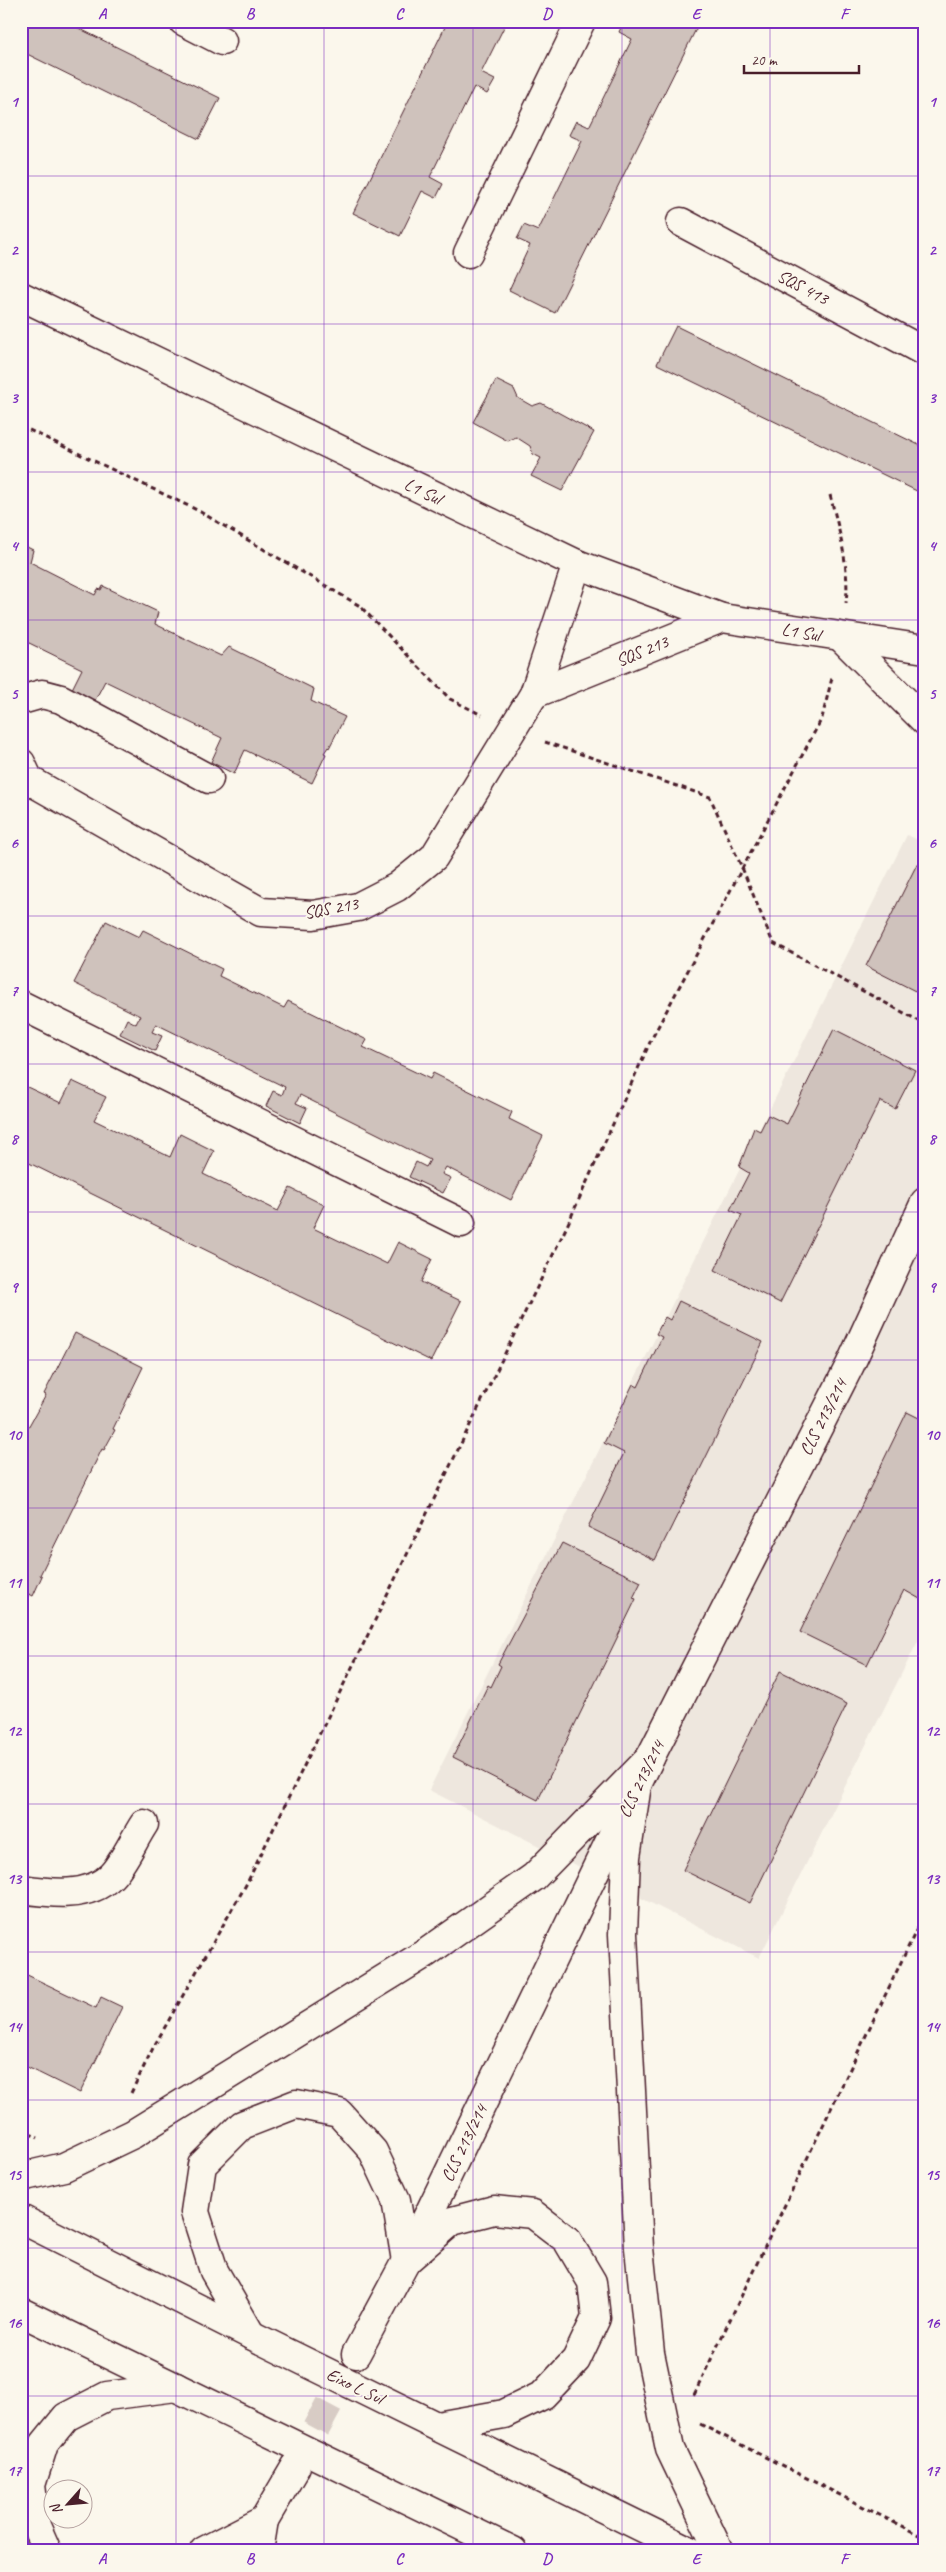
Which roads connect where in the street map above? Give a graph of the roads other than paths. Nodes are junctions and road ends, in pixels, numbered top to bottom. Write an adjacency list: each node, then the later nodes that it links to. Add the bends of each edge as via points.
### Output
1 (183, 21): 3 (street)
2 (581, 21): 5 (street)
3 (222, 41)
4 (682, 222): 7 (street, SQS 413)
5 (468, 253)
6 (21, 296): 8 (street, L1 Sul)
7 (925, 352)
8 (578, 564): 9 (street, L1 Sul); 12 (street, SQS 213)
9 (722, 618): 10 (street, L1 Sul); 12 (street, SQS 213)
10 (842, 638): 11 (street, L1 Sul); 14 (street, L1 Sul)
11 (925, 649)
12 (534, 694): 16 (street, SQS 213, via 434,856 397,886 358,907 313,915 260,912)
13 (21, 700): 15 (street, via 42,694 61,699)
14 (925, 721)
15 (209, 778)
16 (24, 779)
17 (21, 1005): 19 (street)
18 (925, 1202): 20 (street, CLS 213/214, via 850,1365)
19 (461, 1223)
20 (650, 1758): 21 (street, CLS 213/214); 24 (street, via 534,1877 426,1953 133,2134 64,2167)
21 (637, 1785): 26 (street, CLS 213/214); 41 (street, via 626,1857 623,1934 638,2248 650,2353 670,2450)
22 (144, 1824): 23 (street, via 110,1877 84,1891 58,1894)
23 (21, 1889)
24 (21, 2177)
25 (21, 2219): 28 (street, Eixo L Sul)
26 (406, 2261): 28 (street, via 396,2200 373,2151 339,2113 296,2104 242,2125 202,2165 195,2212 214,2271); 29 (street, CLS 213/214); 31 (street, via 452,2221 494,2210 533,2214 567,2240 592,2282 596,2318 576,2360 543,2395 504,2414)
27 (21, 2312): 30 (street)
28 (251, 2335): 31 (street, Eixo L Sul)
29 (356, 2354)
30 (176, 2387): 34 (street); 35 (street, via 107,2396 66,2417 44,2444 31,2485 36,2526)
31 (437, 2426): 40 (street, Eixo L Sul)
32 (296, 2466): 33 (street)
33 (264, 2520): 36 (street); 37 (street); 38 (street)
34 (464, 2538): 39 (street)
35 (47, 2551)
36 (204, 2551)
37 (250, 2551)
38 (259, 2551)
39 (513, 2551)
40 (690, 2551)
41 (719, 2551)

